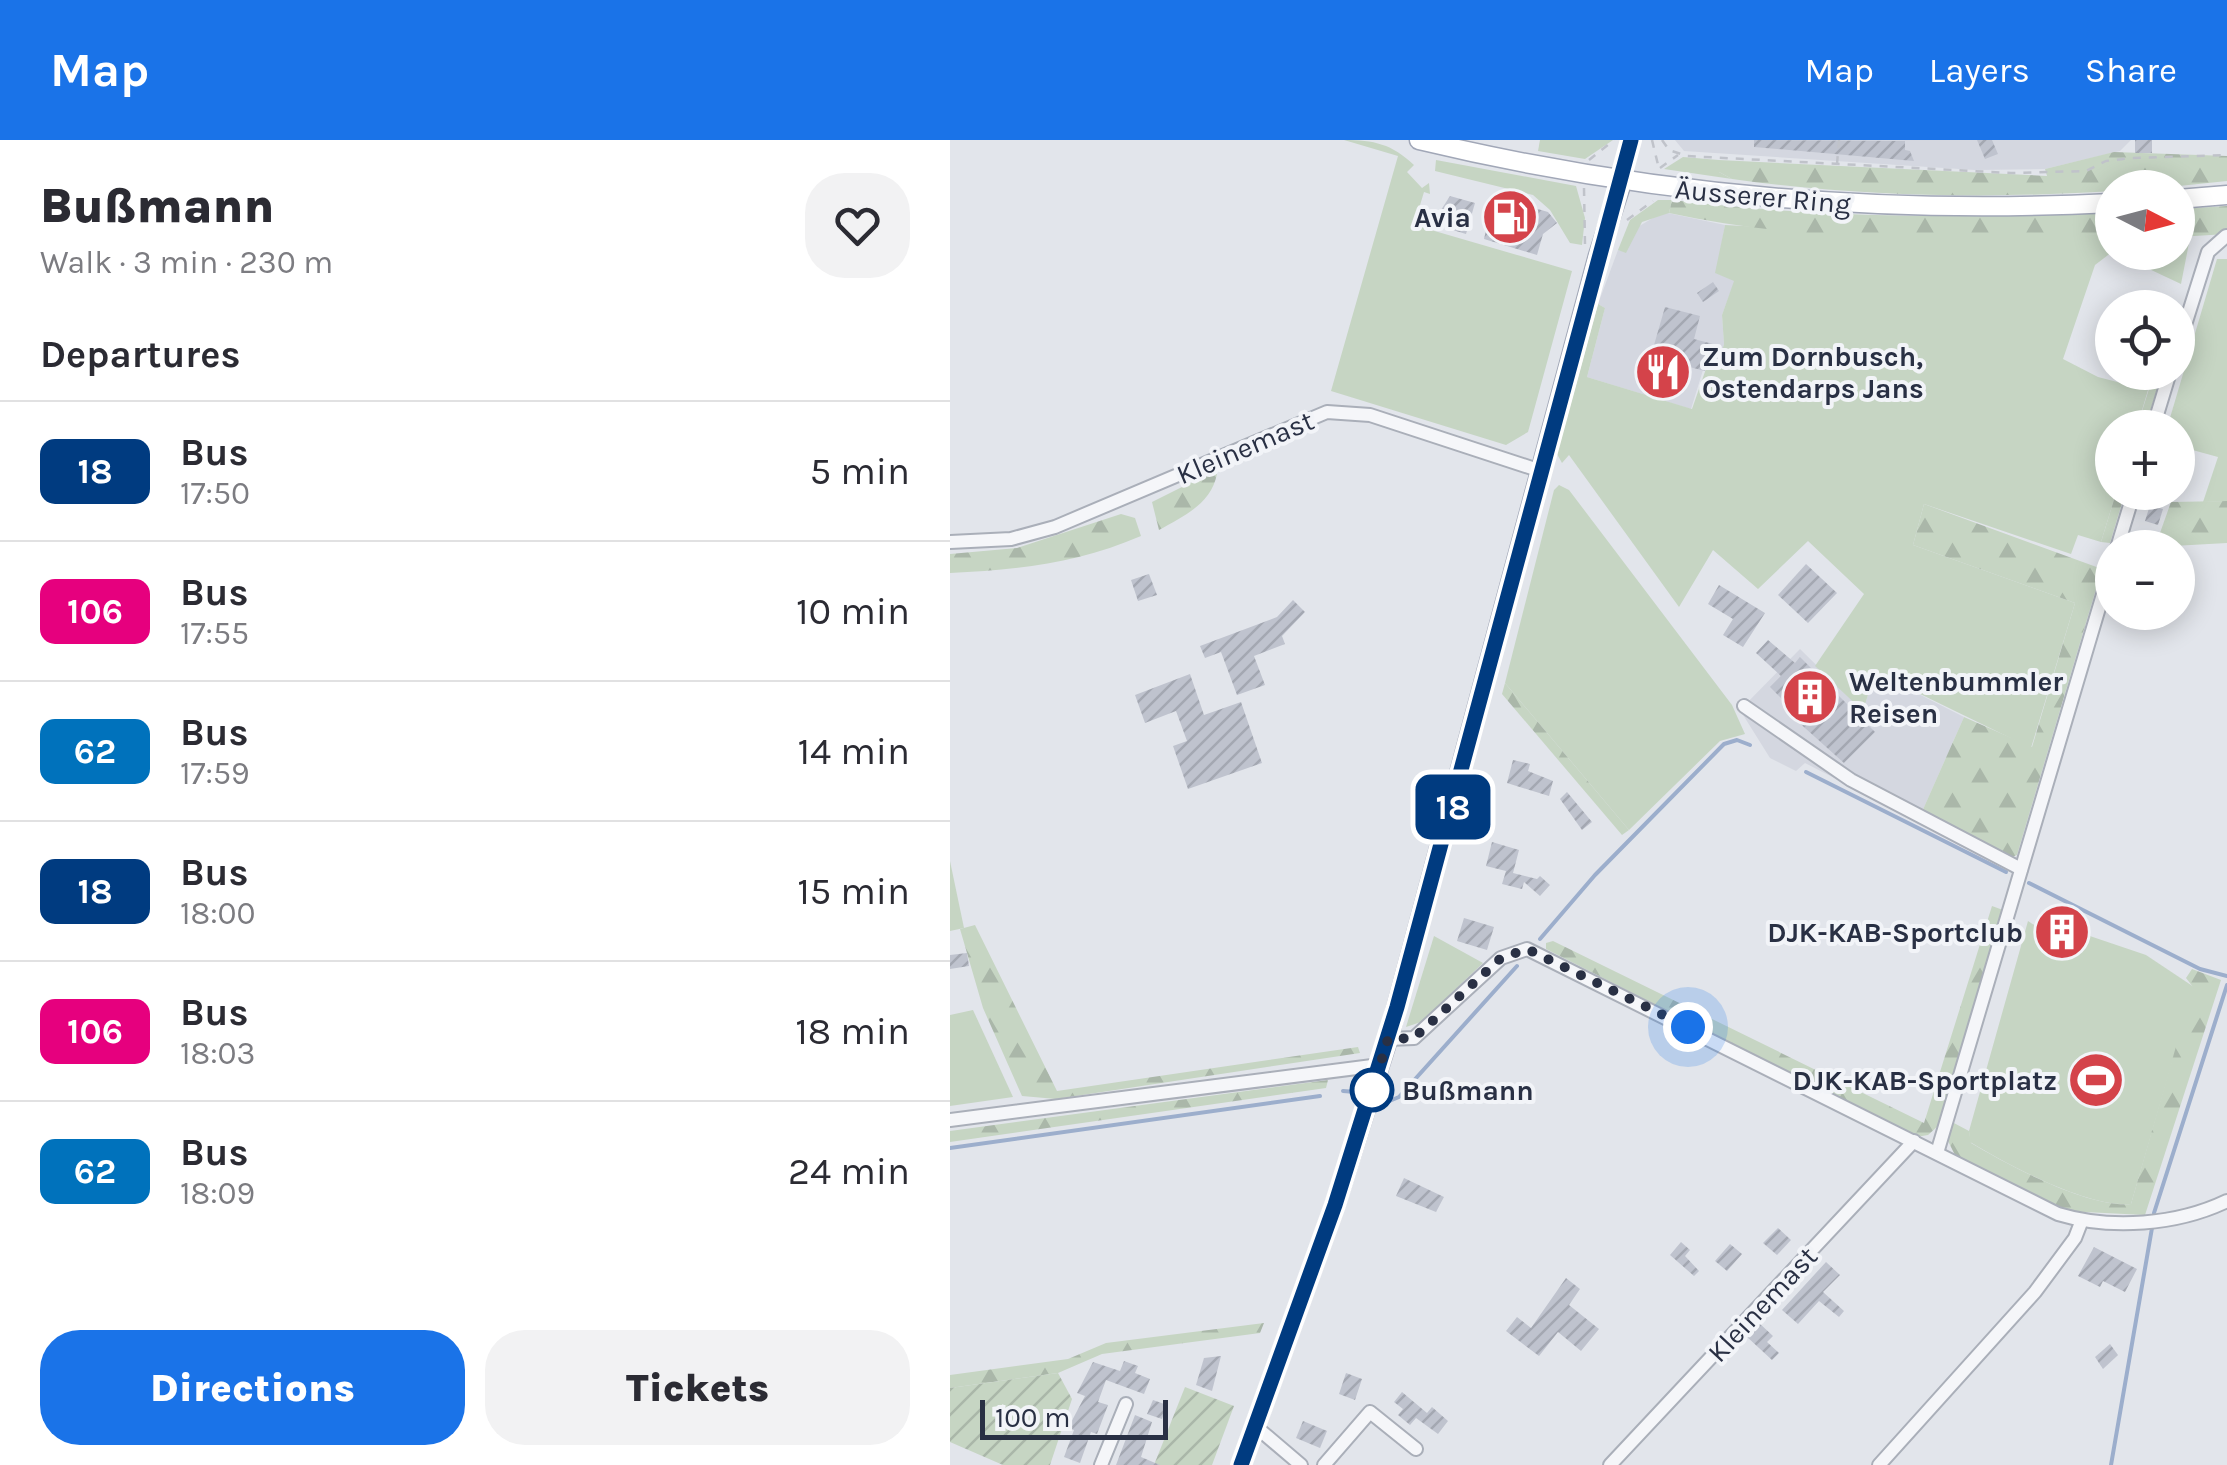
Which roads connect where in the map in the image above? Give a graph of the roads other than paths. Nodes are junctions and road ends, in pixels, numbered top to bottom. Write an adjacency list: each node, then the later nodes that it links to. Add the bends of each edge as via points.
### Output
1 (1419, 140): 3 (main road, Äusserer Ring)
2 (1631, 140): 3 (street)
3 (1622, 182): 6 (main road, Äusserer Ring, via 1807,202); 9 (main road)
4 (2227, 195): 5 (main road)
5 (2195, 198)
6 (2095, 204)
7 (2226, 236): 8 (street, via 2208,252)
8 (2195, 293)
9 (1542, 471): 10 (street, Kleinemast, via 1370,415 1327,412 1055,527 1012,539); 14 (main road)
10 (950, 542)
11 (2095, 621): 13 (street)
12 (1744, 706): 13 (street, via 1851,780)
13 (2021, 869): 18 (street)
14 (1388, 1039): 15 (main road); 17 (street, via 1414,1038 1501,958 1527,949)
15 (1380, 1065): 16 (street); 22 (main road)
16 (950, 1120)
17 (1914, 1142): 18 (street); 28 (street, Kleinemast)
18 (1936, 1153): 20 (street)
19 (2227, 1201): 20 (street, via 2178,1220)
20 (2082, 1220): 29 (street, via 2035,1292)
21 (1126, 1404): 24 (street)
22 (1255, 1426): 25 (main road); 26 (street)
23 (1416, 1449): 27 (street, via 1370,1412)
24 (1101, 1465)
25 (1241, 1465)
26 (1301, 1465)
27 (1324, 1465)
28 (1610, 1465)
29 (1879, 1465)

